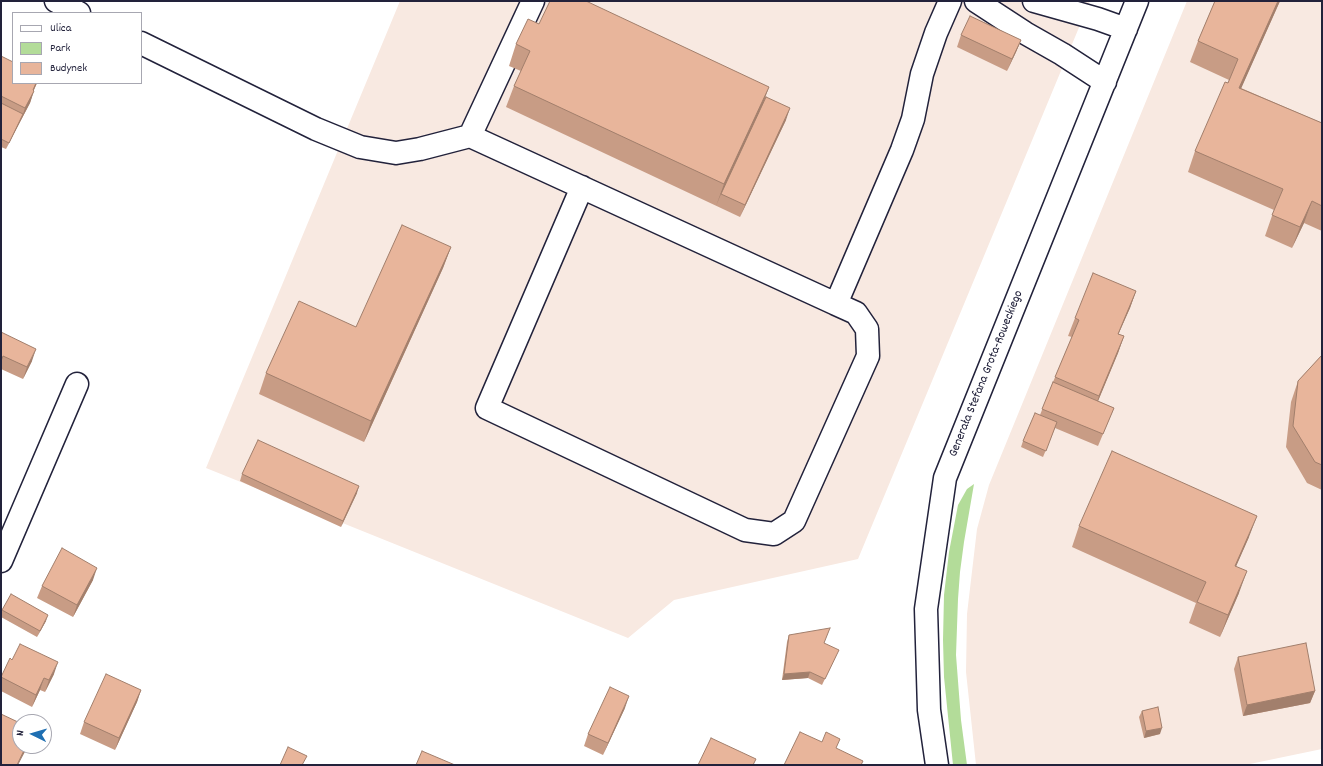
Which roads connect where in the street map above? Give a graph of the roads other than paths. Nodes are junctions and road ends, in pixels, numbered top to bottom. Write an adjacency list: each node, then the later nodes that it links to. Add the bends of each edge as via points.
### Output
1 (56, 1): 7 (street)
2 (533, 1): 11 (street)
3 (950, 1): 13 (street, via 922,74 913,119 902,150)
4 (976, 1): 10 (street)
5 (1034, 1): 8 (street)
6 (1137, 1): 8 (street, Generała Stefana Grota-Roweckiego)
7 (77, 12)
8 (1126, 29): 10 (street, Generała Stefana Grota-Roweckiego)
9 (142, 43): 11 (street, via 316,129 360,147 396,153)
10 (1104, 82): 16 (street, Generała Stefana Grota-Roweckiego, via 945,478 926,609 929,710)
11 (470, 136): 12 (street)
12 (582, 187): 13 (street); 13 (street, via 487,408 745,530 774,534 794,521 868,356 868,329 856,313)
13 (836, 304)
14 (77, 384): 15 (street)
15 (1, 561)
16 (937, 765)

